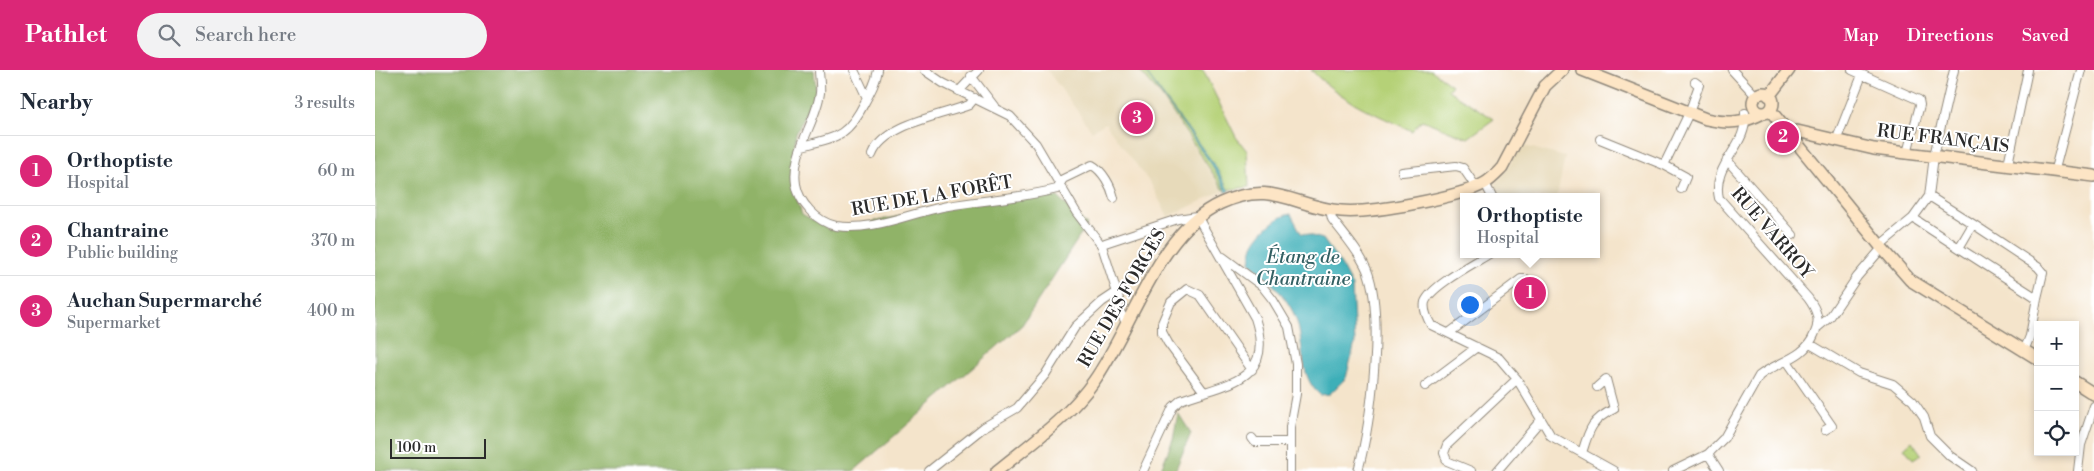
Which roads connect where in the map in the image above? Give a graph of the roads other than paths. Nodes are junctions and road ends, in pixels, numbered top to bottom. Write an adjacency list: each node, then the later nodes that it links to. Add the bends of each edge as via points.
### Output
1 (819, 70): 26 (street, RUE DE LA FORÊT, via 820,92)
2 (854, 70): 18 (street)
3 (879, 70): 18 (street, via 875,87)
4 (923, 70): 17 (street)
5 (979, 70): 15 (street)
6 (1562, 70): 37 (main road, RUE DES FORGES, via 1545,86 1502,168)
7 (1582, 70): 22 (main road)
8 (1732, 70): 21 (street)
9 (1789, 70): 21 (main road, via 1769,96 1763,93)
10 (1852, 70): 14 (street)
11 (1954, 70): 29 (street)
12 (2028, 70): 31 (street)
13 (2081, 70): 33 (street)
14 (1862, 75): 25 (street); 27 (street, via 1919,100)
15 (971, 76): 17 (street); 20 (street)
16 (1695, 82): 22 (street, via 1699,85)
17 (959, 91): 19 (street)
18 (867, 98): 26 (street, via 855,123 843,133)
19 (975, 98): 20 (street); 28 (street, via 969,105 896,129)
20 (995, 108): 36 (street, via 1010,116 1036,144)
21 (1756, 110): 22 (main road, via 1734,120 1719,122); 23 (main road); 30 (street, RUE VARROY)
22 (1689, 113): 32 (street)
23 (1791, 135): 25 (main road, RUE FRANÇAIS, via 1797,131); 48 (main road)
24 (1601, 139): 32 (street)
25 (1836, 141): 27 (main road, RUE FRANÇAIS)
26 (802, 146): 36 (street, RUE DE LA FORÊT, via 796,185 814,215 834,226 851,227 946,206 1038,194 1057,189)
27 (1907, 153): 29 (main road, RUE FRANÇAIS)
28 (872, 155)
29 (1934, 156): 31 (main road, RUE FRANÇAIS); 40 (street)
30 (1727, 160): 46 (street); 57 (street, RUE VARROY, via 1717,183 1719,198 1808,298 1817,314)
31 (2008, 164): 33 (main road, RUE FRANÇAIS)
32 (1664, 165): 38 (street, via 1686,177)
33 (2055, 170): 35 (main road, RUE FRANÇAIS)
34 (1402, 172): 37 (street, via 1456,166 1463,168)
35 (2094, 176)
36 (1059, 185): 41 (street, RUE DE LA FORÊT, via 1063,179 1092,165 1098,168); 47 (street)
37 (1480, 185): 39 (street); 42 (main road, RUE DES FORGES, via 1380,210)
38 (1681, 189)
39 (1488, 193)
40 (1929, 196): 44 (street); 45 (street)
41 (1114, 198)
42 (1330, 210): 43 (main road, RUE DES FORGES, via 1287,196 1255,193 1222,202); 82 (street, via 1332,219 1366,267 1373,290 1375,334 1371,398)
43 (1197, 216): 47 (street, via 1178,219); 50 (street); 55 (main road, RUE DES FORGES, via 1175,239)
44 (1913, 218): 48 (street); 49 (street)
45 (1973, 224): 49 (street); 54 (street, via 2038,267 2043,273)
46 (1793, 235)
47 (1102, 246): 53 (street)
48 (1881, 247): 57 (street, via 1830,317); 61 (main road, via 1911,280)
49 (1959, 248): 54 (street)
50 (1220, 255): 64 (street, via 1255,318 1260,334 1261,354); 75 (street, via 1262,286 1289,327 1296,364)
51 (1483, 258): 58 (street, via 1433,291 1425,301 1424,309 1431,325)
52 (1516, 283): 58 (street)
53 (1118, 296): 55 (street); 56 (street, via 1119,310); 78 (street, via 1103,302 1075,326 1045,375 1017,408 984,427)
54 (2037, 298): 61 (street)
55 (1136, 308): 56 (main road, RUE DES FORGES)
56 (1127, 324): 79 (main road, RUE DES FORGES, via 1105,364 1081,397)
57 (1818, 326): 59 (street)
58 (1449, 333): 60 (street)
59 (1810, 344): 63 (street); 88 (street, via 1859,373 1893,384 1913,401 1924,417 1929,436)
60 (1477, 347): 65 (street, via 1499,358); 67 (street)
61 (2024, 351): 62 (main road)
62 (2034, 357)
63 (1787, 361): 73 (street, via 1832,426); 77 (street, via 1759,376 1724,438)
64 (1253, 370): 69 (street, via 1240,380); 69 (street, via 1200,294 1187,289 1171,302 1162,323 1162,332)
65 (1517, 379): 72 (street); 83 (street, via 1447,445 1443,453 1447,461)
66 (2079, 385): 70 (main road)
67 (1425, 386)
68 (1597, 387): 76 (street, via 1606,379 1614,409 1593,423)
69 (1204, 392): 80 (street, via 1181,400 1173,407)
70 (2094, 394)
71 (2094, 406): 89 (street, via 2081,445)
72 (1540, 421): 76 (street, via 1551,436); 84 (street)
73 (1825, 430)
74 (1252, 438): 75 (street, via 1255,442)
75 (1290, 442): 81 (street)
76 (1582, 453): 85 (street)
77 (1708, 454): 86 (street); 87 (street)
78 (929, 471)
79 (997, 471)
80 (1143, 471)
81 (1290, 471)
82 (1358, 471)
83 (1471, 471)
84 (1497, 471)
85 (1614, 471)
86 (1673, 471)
87 (1719, 471)
88 (1972, 471)
89 (2078, 471)

